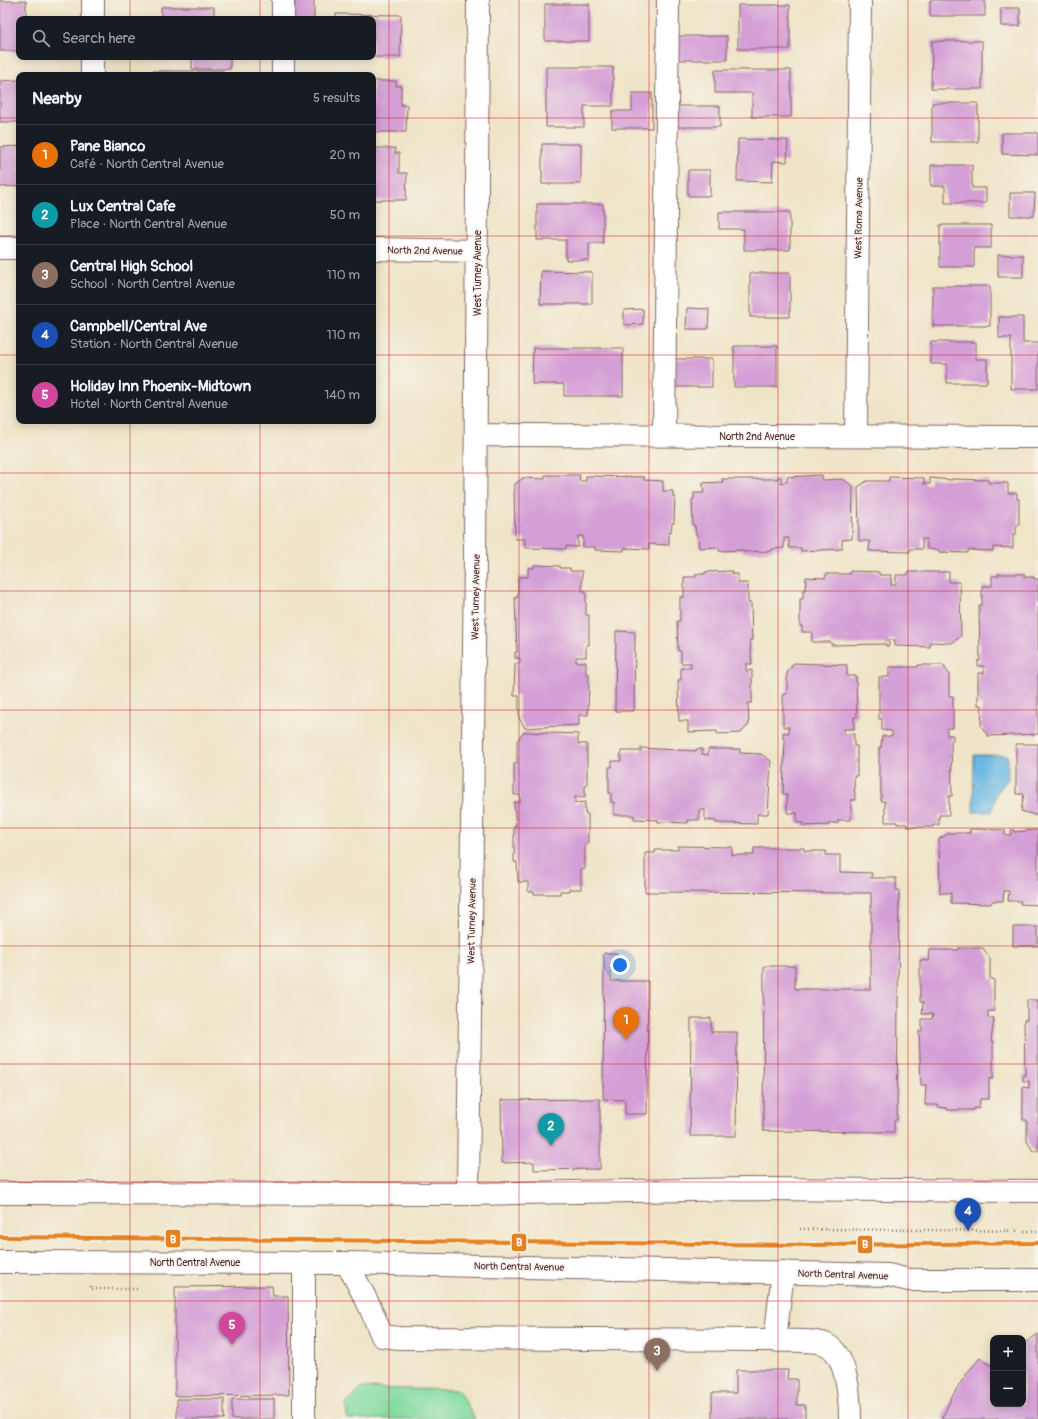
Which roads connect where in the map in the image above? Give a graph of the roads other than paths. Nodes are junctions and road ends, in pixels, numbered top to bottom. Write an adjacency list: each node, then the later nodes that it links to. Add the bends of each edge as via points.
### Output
1 (93, 0): 6 (street)
2 (284, 0): 7 (street)
3 (478, 0): 15 (street, West Turney Avenue)
4 (668, 0): 17 (street)
5 (860, 0): 18 (street, West Roma Avenue)
6 (93, 16)
7 (283, 16)
8 (92, 60): 10 (street)
9 (283, 60): 11 (street)
10 (92, 72)
11 (283, 72)
12 (0, 248): 13 (street)
13 (16, 248)
14 (376, 249): 15 (street, North 2nd Avenue)
15 (478, 251): 16 (street, West Turney Avenue)
16 (476, 435): 17 (street, North 2nd Avenue); 22 (street, West Turney Avenue)
17 (664, 435): 18 (street, North 2nd Avenue)
18 (856, 436): 19 (street, North 2nd Avenue)
19 (1038, 437)
20 (1038, 1191): 22 (street, via 672,1189)
21 (0, 1193): 22 (street)
22 (468, 1194)
23 (0, 1262): 24 (street, North Central Avenue)
24 (304, 1262): 25 (street, North Central Avenue); 29 (street)
25 (347, 1263): 26 (street, North Central Avenue); 28 (street, via 370,1306 382,1336)
26 (783, 1272): 27 (street, North Central Avenue, via 888,1275 909,1280); 28 (street)
27 (1038, 1280)
28 (775, 1340): 30 (street, via 824,1344 834,1349 842,1364)
29 (304, 1419)
30 (850, 1419)

